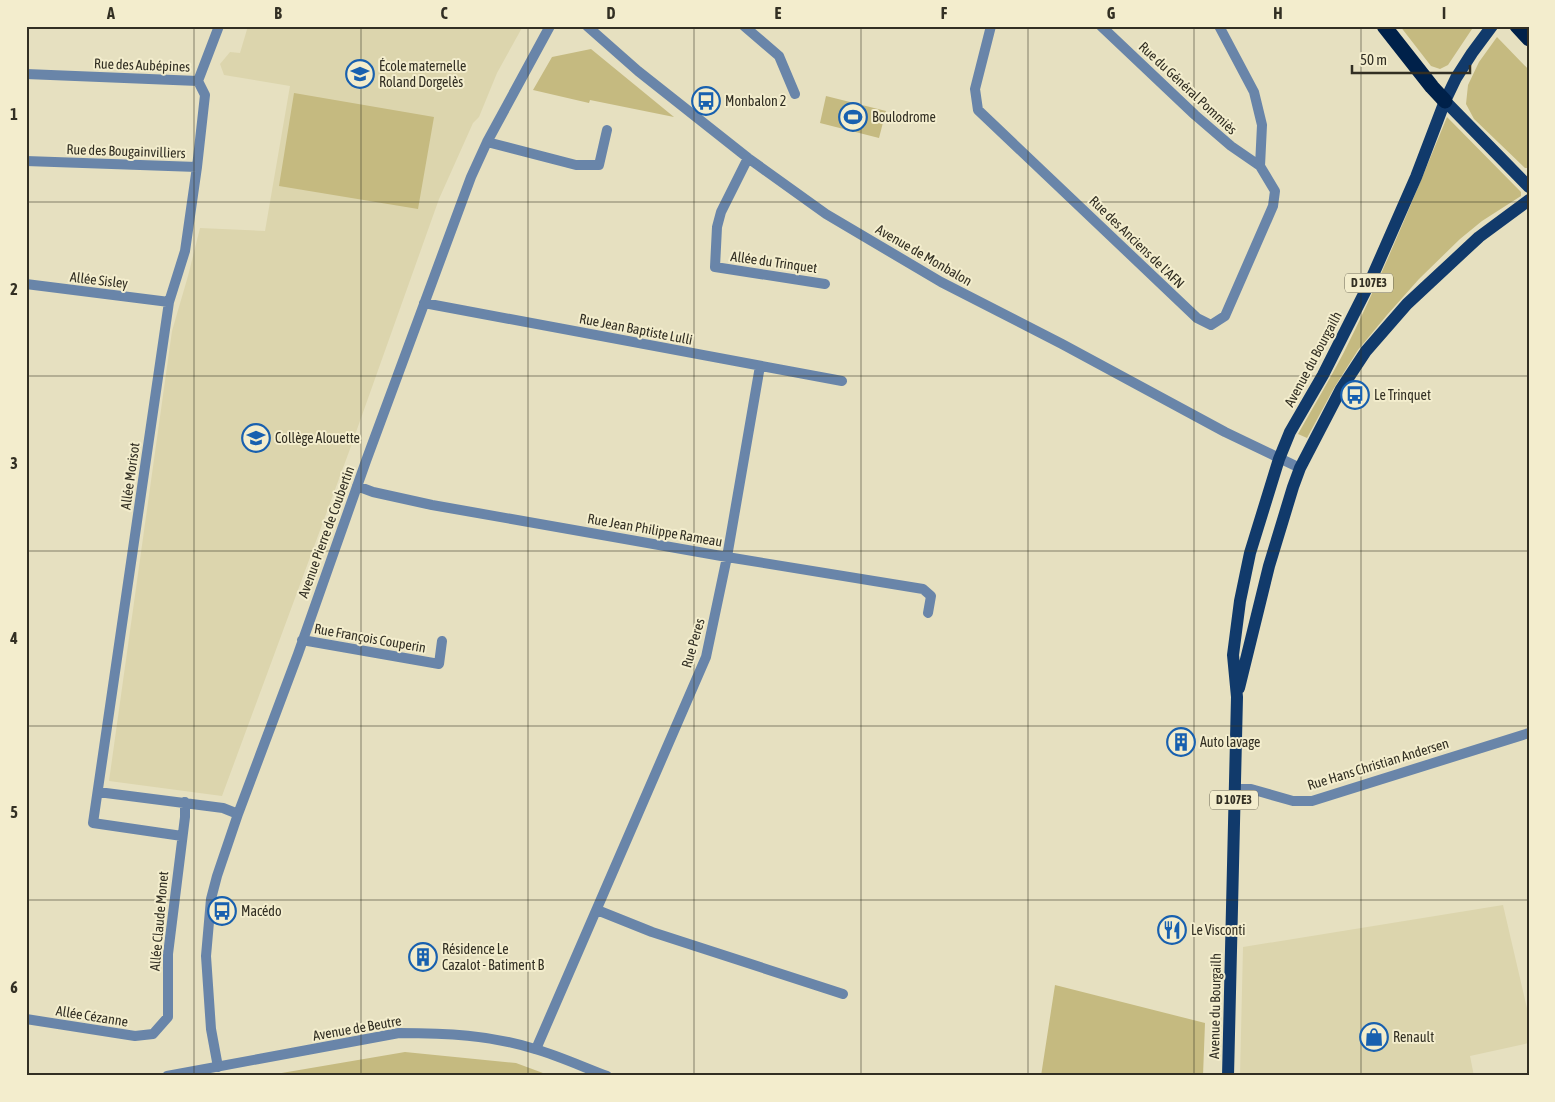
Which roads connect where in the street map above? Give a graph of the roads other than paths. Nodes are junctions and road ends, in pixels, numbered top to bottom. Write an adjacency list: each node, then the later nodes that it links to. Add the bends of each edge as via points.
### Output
1 (219, 26): 13 (street, Rue des Aubépines)
2 (550, 26): 17 (street, Avenue Pierre de Coubertin)
3 (587, 26): 18 (street, Avenue de Monbalon)
4 (744, 26): 14 (street, via 778,56)
5 (991, 26): 20 (street, Rue des Anciens de l'AFN, via 975,89 978,110 1196,318 1211,325 1226,316 1273,206 1275,192)
6 (1101, 26): 20 (street, Rue du Général Pommiès, via 1194,115 1230,146)
7 (1219, 26): 20 (street, via 1254,92 1262,125)
8 (1384, 26): 15 (highway)
9 (1492, 26): 15 (main road, Avenue du Bourgailh / D 107E3, via 1472,53)
10 (1516, 26): 11 (highway)
11 (1529, 39)
12 (26, 74): 13 (street, Rue des Aubépines)
13 (198, 81): 21 (street, Rue des Bougainvilliers, via 205,95)
14 (795, 94)
15 (1445, 101): 22 (main road); 30 (main road, Avenue du Bourgailh / D 107E3, via 1416,178 1369,284)
16 (607, 130): 17 (street, via 599,165 576,165)
17 (487, 142): 27 (street, Avenue Pierre de Coubertin)
18 (748, 158): 25 (street, Allée du Trinquet, via 721,212 715,267); 30 (street, Avenue de Monbalon, via 826,214 941,282)
19 (26, 161): 21 (street, Rue des Bougainvilliers)
20 (1260, 166)
21 (197, 167): 26 (street, Allée Morisot, via 185,251)
22 (1529, 187)
23 (1529, 200): 31 (main road, Avenue du Bourgailh / D 107E3, via 1478,237 1407,304 1366,351 1341,390)
24 (26, 284): 26 (street, Allée Sisley)
25 (825, 284)
26 (168, 302): 40 (street, Allée Morisot)
27 (424, 303): 28 (street, Rue Jean Baptiste Lulli); 32 (street, Avenue Pierre de Coubertin)
28 (760, 366): 29 (street, Rue Jean Baptiste Lulli); 33 (street, Rue Peres)
29 (842, 380)
30 (1278, 459): 31 (street, Avenue de Monbalon); 37 (main road, Avenue du Bourgailh / D 107E3, via 1250,553 1240,601 1232,655)
31 (1300, 468): 37 (main road, Avenue du Bourgailh / D 107E3, via 1270,566)
32 (357, 486): 33 (street, Rue Jean Philippe Rameau, via 432,504); 35 (street, Avenue Pierre de Coubertin)
33 (727, 557): 34 (street, Rue Jean Philippe Rameau, via 924,589 930,596); 44 (street, Rue Peres, via 706,657)
34 (928, 613)
35 (302, 640): 36 (street, Rue François Couperin, via 439,664); 42 (street, Avenue Pierre de Coubertin)
36 (442, 641)
37 (1237, 697): 39 (main road, Avenue du Bourgailh / D 107E3)
38 (1529, 733): 39 (street, Rue Hans Christian Andersen, via 1312,801 1293,801 1251,789)
39 (1234, 790): 52 (main road, Avenue du Bourgailh / D 107E3)
40 (98, 792): 41 (street); 43 (street, Allée Morisot, via 94,823)
41 (185, 802): 42 (street, via 223,808); 43 (street, Allée Claude Monet)
42 (238, 814): 49 (street, Avenue Pierre de Coubertin, via 212,899 206,956 211,1029)
43 (182, 836): 47 (street, Allée Claude Monet, via 168,954 168,1017)
44 (597, 910): 45 (street, via 668,937); 48 (street, Rue Peres)
45 (843, 994)
46 (26, 1020): 47 (street, Allée Cézanne, via 135,1036)
47 (153, 1034)
48 (536, 1049): 49 (street, Avenue de Beutre, via 469,1036 399,1034); 51 (street, Avenue de Beutre)
49 (218, 1067): 50 (street, Avenue de Beutre)
50 (167, 1076)
51 (606, 1076)
52 (1228, 1076)

